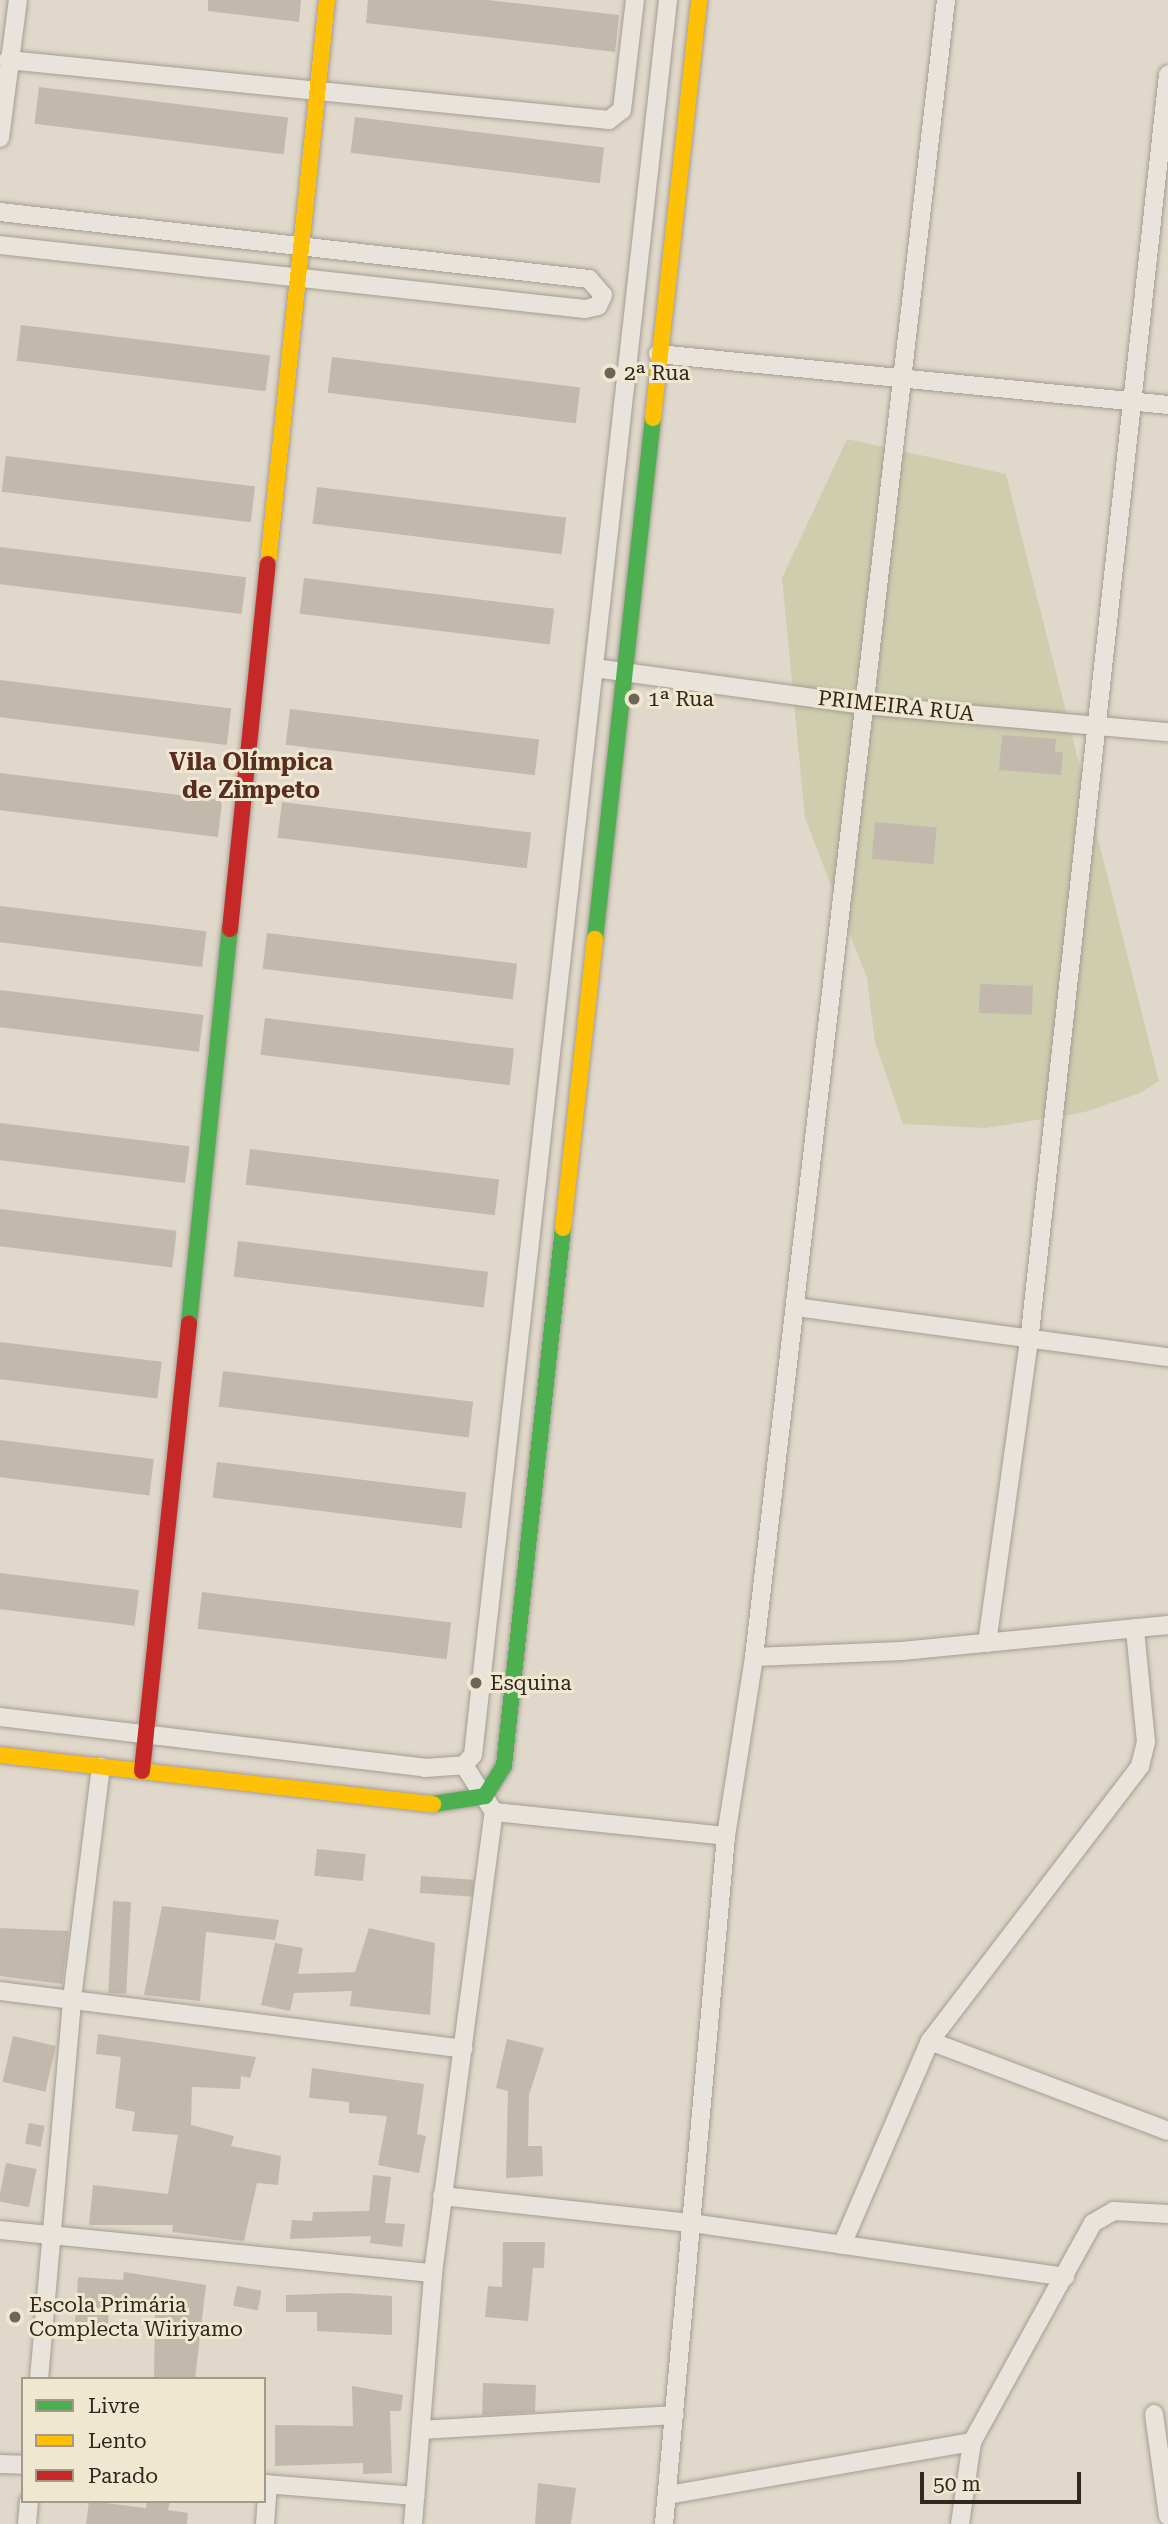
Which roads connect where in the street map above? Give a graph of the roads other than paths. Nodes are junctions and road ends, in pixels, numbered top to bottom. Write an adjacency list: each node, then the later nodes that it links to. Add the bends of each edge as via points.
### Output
1 (18, 0): 7 (street)
2 (327, 0): 9 (street)
3 (635, 0): 9 (street, via 622,110 609,120)
4 (668, 0): 19 (street)
5 (699, 0): 15 (street)
6 (946, 0): 16 (street)
7 (8, 60): 9 (street); 10 (street)
8 (1168, 75): 17 (street)
9 (318, 91): 13 (street)
10 (0, 138)
11 (0, 212): 13 (street)
12 (0, 245): 14 (street)
13 (301, 251): 14 (street); 14 (street, via 589,279 603,295 598,306 585,309)
14 (297, 282): 32 (street)
15 (658, 354): 16 (street); 20 (street)
16 (901, 377): 17 (street); 21 (street)
17 (1131, 401): 18 (street); 22 (street)
18 (1168, 405)
19 (594, 668): 20 (street, PRIMEIRA RUA); 34 (street, via 480,1728)
20 (624, 672): 21 (street, PRIMEIRA RUA); 37 (street, via 509,1733 504,1765)
21 (864, 705): 22 (street, PRIMEIRA RUA); 24 (street)
22 (1093, 723): 23 (street, PRIMEIRA RUA); 25 (street)
23 (1168, 732)
24 (796, 1307): 25 (street); 30 (street)
25 (1030, 1342): 26 (street); 29 (street)
26 (1168, 1357)
27 (1168, 1625): 28 (street)
28 (1135, 1629): 29 (street); 42 (street, via 1146,1742 1140,1766)
29 (987, 1643): 30 (street)
30 (754, 1657): 39 (street)
31 (0, 1717): 32 (street)
32 (145, 1734): 34 (street, via 425,1768); 36 (street)
33 (0, 1755): 35 (street)
34 (464, 1765): 37 (street)
35 (101, 1767): 36 (street); 41 (street)
36 (142, 1771): 37 (street, via 425,1804 466,1803)
37 (485, 1796): 38 (street)
38 (494, 1812): 39 (street); 43 (street)
39 (726, 1836): 47 (street)
40 (0, 1991): 41 (street)
41 (72, 1999): 43 (street); 49 (street)
42 (930, 2041): 44 (street); 50 (street)
43 (463, 2049): 45 (street)
44 (1168, 2131)
45 (442, 2196): 47 (street); 51 (street)
46 (1168, 2214): 52 (street, via 1101,2214)
47 (691, 2223): 50 (street); 55 (street)
48 (0, 2230): 49 (street)
49 (50, 2236): 51 (street); 53 (street)
50 (842, 2245): 52 (street)
51 (433, 2273): 56 (street)
52 (1065, 2277): 57 (street)
53 (39, 2377)
54 (1154, 2414): 65 (street)
55 (675, 2415): 56 (street); 61 (street)
56 (422, 2430): 62 (street)
57 (972, 2442): 61 (street); 70 (street)
58 (0, 2464): 59 (street)
59 (21, 2465)
60 (266, 2484): 62 (street)
61 (668, 2495): 69 (street)
62 (416, 2496): 68 (street)
63 (29, 2503): 66 (street)
64 (266, 2503): 67 (street)
65 (1168, 2516)
66 (27, 2524)
67 (265, 2524)
68 (414, 2524)
69 (664, 2524)
70 (960, 2524)

